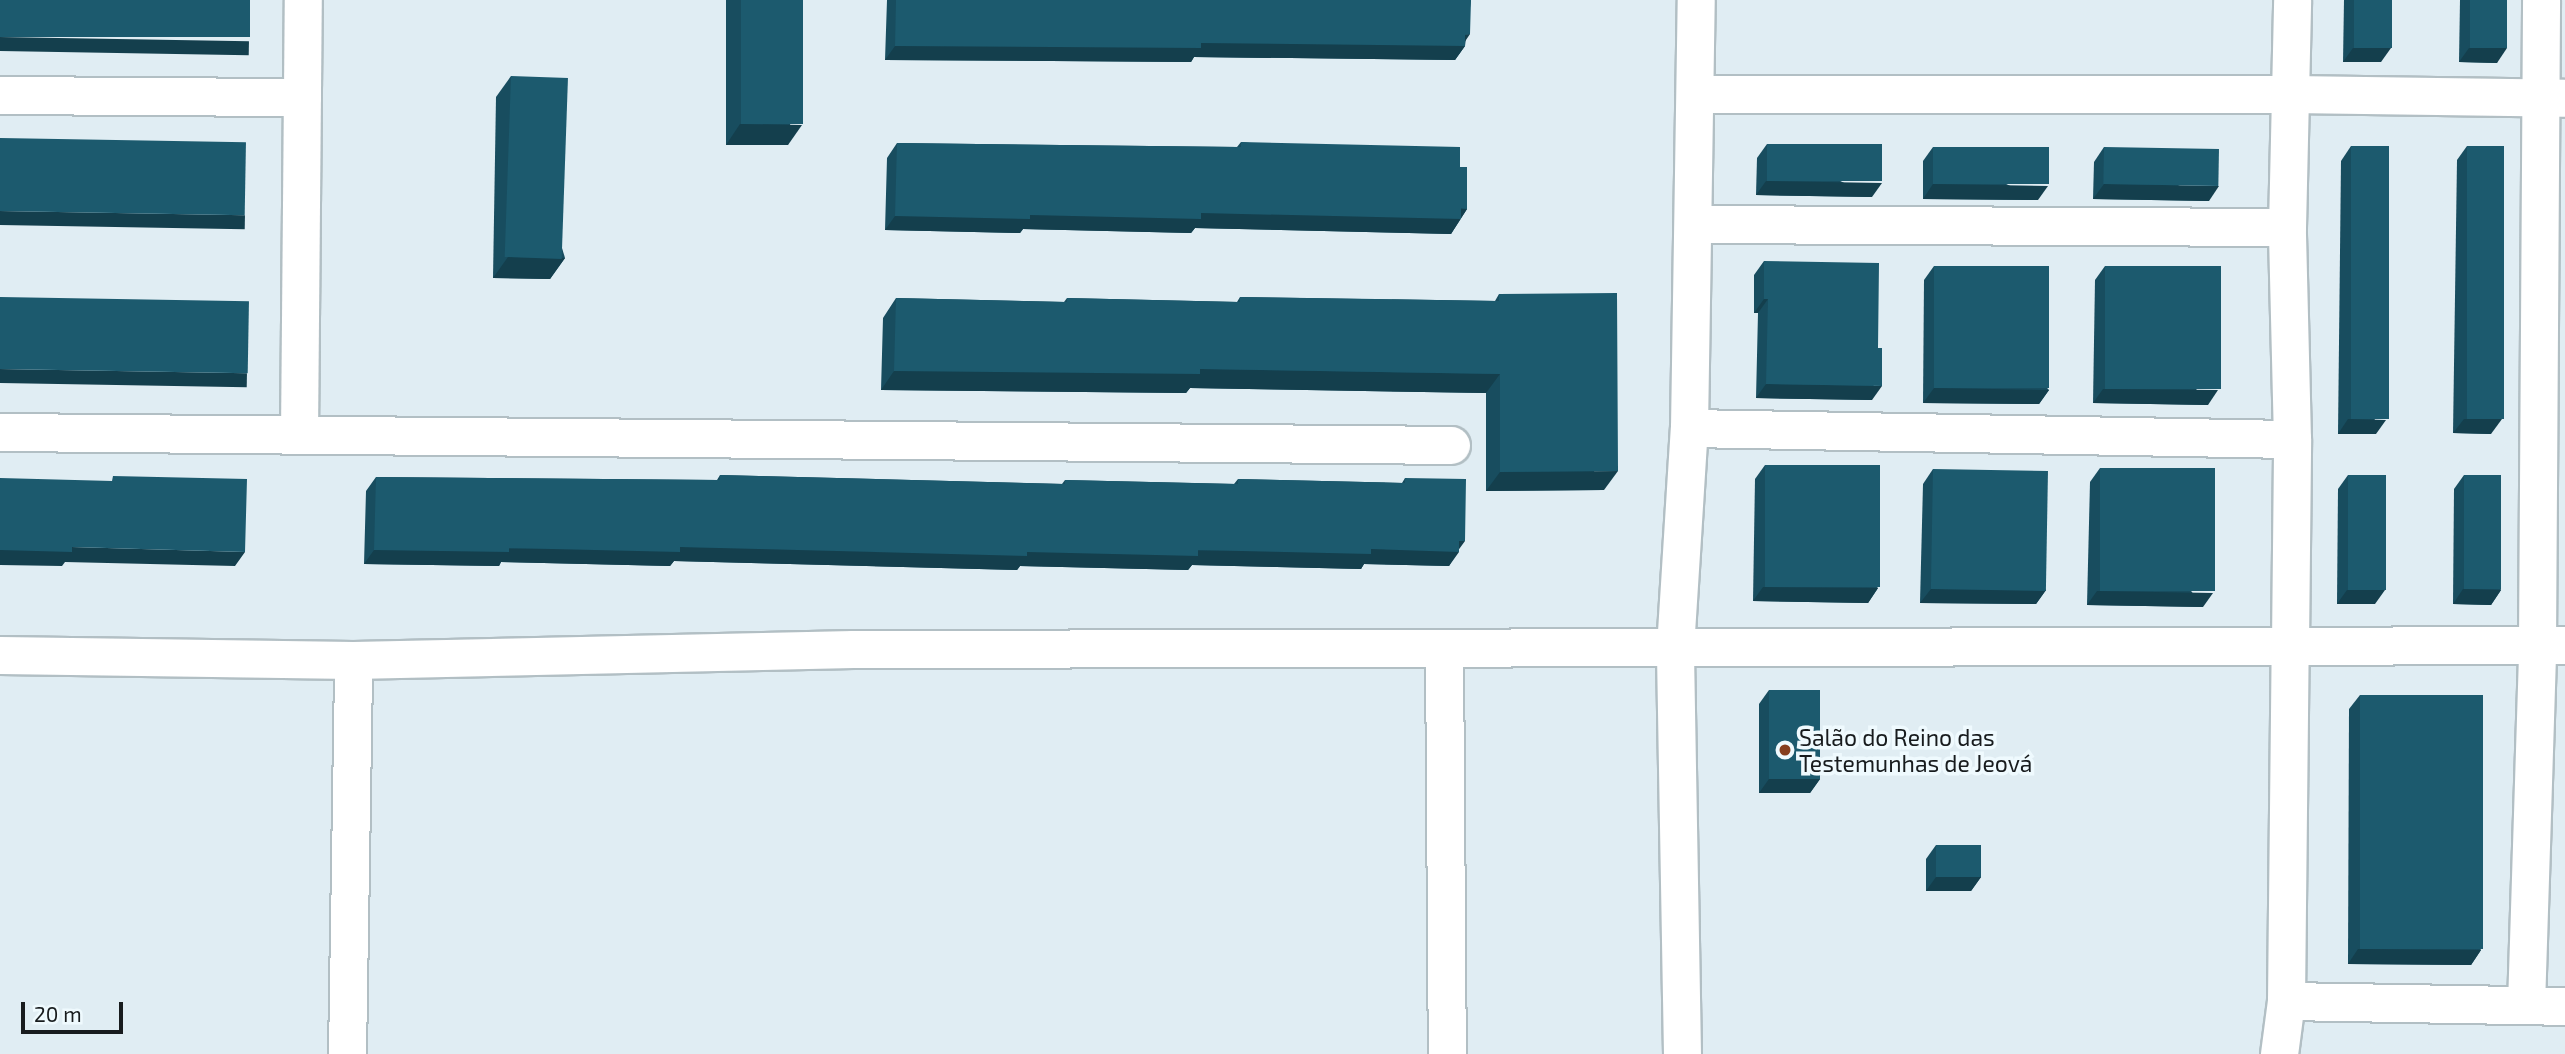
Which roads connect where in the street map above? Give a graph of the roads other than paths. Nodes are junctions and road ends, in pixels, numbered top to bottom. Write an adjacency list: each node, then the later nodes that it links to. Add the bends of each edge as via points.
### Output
1 (303, 0): 8 (street)
2 (1696, 0): 5 (street)
3 (2292, 0): 6 (street)
4 (2541, 0): 9 (street)
5 (1696, 94): 6 (street); 10 (street)
6 (2291, 94): 9 (street); 11 (street)
7 (0, 95): 8 (street)
8 (302, 97): 14 (street)
9 (2553, 98): 18 (street)
10 (1694, 224): 11 (street); 12 (street)
11 (2287, 227): 15 (street)
12 (1689, 428): 15 (street); 20 (street)
13 (0, 432): 14 (street)
14 (299, 434): 16 (street)
15 (2292, 439): 17 (street)
16 (1451, 446)
17 (2290, 644): 18 (street); 20 (street); 23 (street)
18 (2551, 645): 24 (street)
19 (1444, 648): 20 (street); 22 (street, via 853,649); 27 (street)
20 (1675, 648): 28 (street)
21 (0, 655): 22 (street)
22 (353, 660): 26 (street)
23 (2286, 1001): 24 (street); 29 (street)
24 (2526, 1005): 25 (street)
25 (2565, 1006)
26 (347, 1054)
27 (1447, 1054)
28 (1682, 1054)
29 (2280, 1054)

